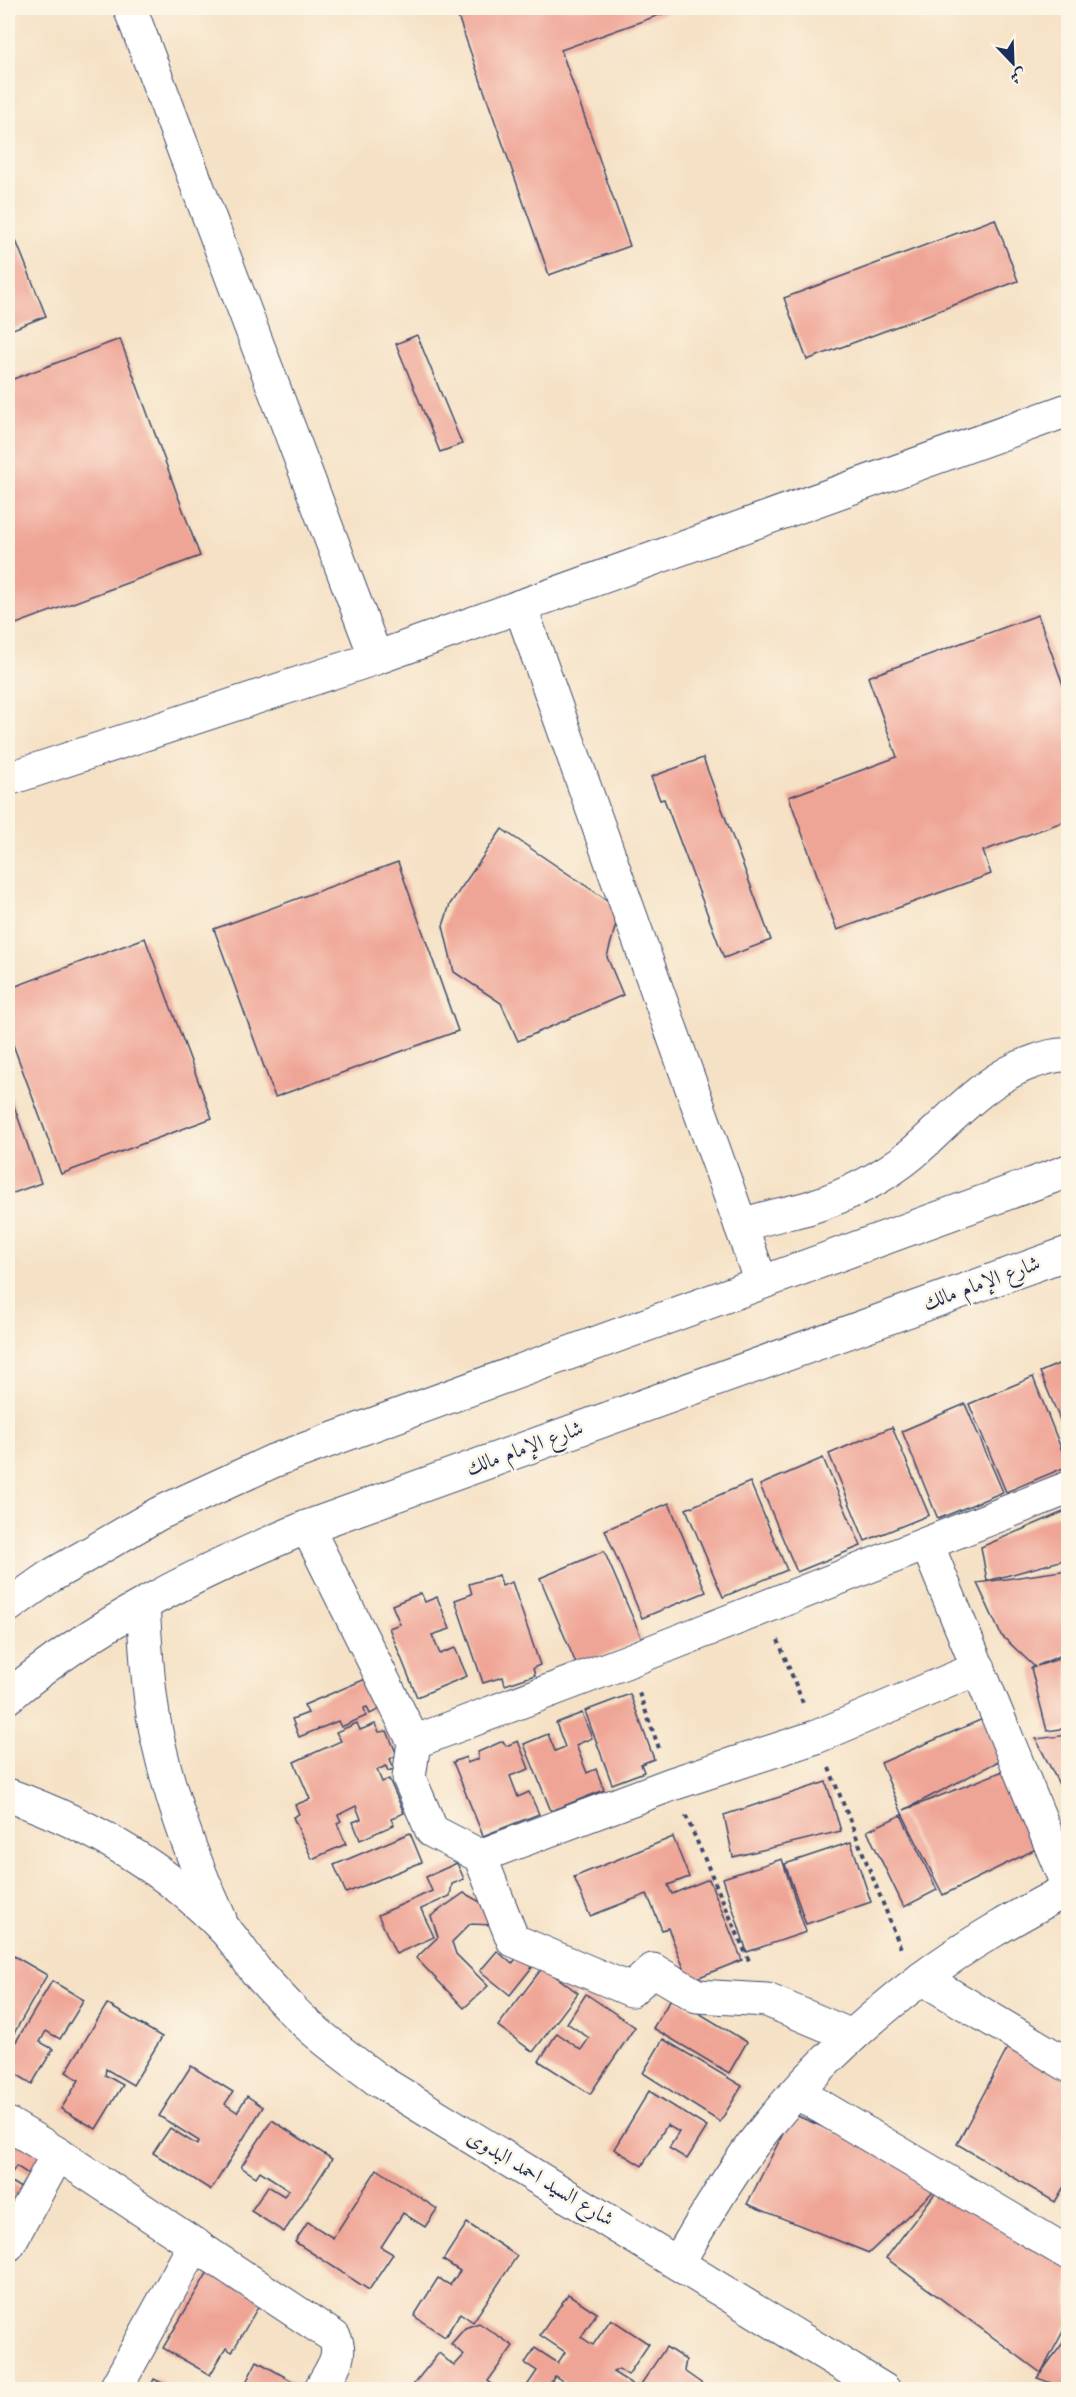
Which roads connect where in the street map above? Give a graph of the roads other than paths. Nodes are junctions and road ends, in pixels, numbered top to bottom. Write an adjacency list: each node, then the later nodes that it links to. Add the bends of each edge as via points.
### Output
1 (130, 8): 4 (street)
2 (1068, 410): 3 (street)
3 (520, 606): 4 (street); 8 (street)
4 (376, 658): 5 (street)
5 (8, 779)
6 (1068, 1054): 8 (street, via 1056,1054 1014,1069 989,1084 913,1153 856,1190)
7 (1068, 1171): 10 (street)
8 (741, 1226): 10 (street)
9 (1068, 1253): 12 (street, شارع الإمام مالك)
10 (761, 1282): 15 (street, via 273,1461 158,1514)
11 (1068, 1488): 13 (street)
12 (306, 1527): 14 (street, شارع الإمام مالك, via 233,1558); 18 (street)
13 (927, 1544): 16 (street); 18 (street)
14 (143, 1605): 17 (street, شارع الإمام مالك, via 94,1634); 22 (street, شارع السيد احمد البدوى, via 157,1740 174,1806 197,1870)
15 (8, 1606)
16 (978, 1668): 20 (street, via 816,1737 672,1784); 21 (street)
17 (8, 1697)
18 (414, 1742): 20 (street, via 409,1778 432,1832)
19 (8, 1795): 22 (street, شارع السيد احمد البدوى, via 55,1812 117,1844 174,1884)
20 (480, 1856): 24 (street, via 513,1940 631,1990 653,1970 697,1996 766,2000)
21 (1068, 1888): 23 (street, via 998,1927)
22 (226, 1931): 32 (street, شارع السيد احمد البدوى, via 294,2011 378,2080)
23 (922, 1978): 24 (street); 25 (street)
24 (852, 2036): 26 (street)
25 (1068, 2065)
26 (798, 2093): 31 (street); 32 (street, via 714,2201)
27 (8, 2124): 28 (street)
28 (58, 2154): 29 (street); 30 (street)
29 (195, 2244): 33 (street); 34 (street, via 334,2337 339,2353)
30 (8, 2245)
31 (1068, 2253)
32 (678, 2263): 35 (street, شارع السيد احمد البدوى)
33 (115, 2390)
34 (320, 2390)
35 (884, 2390)

